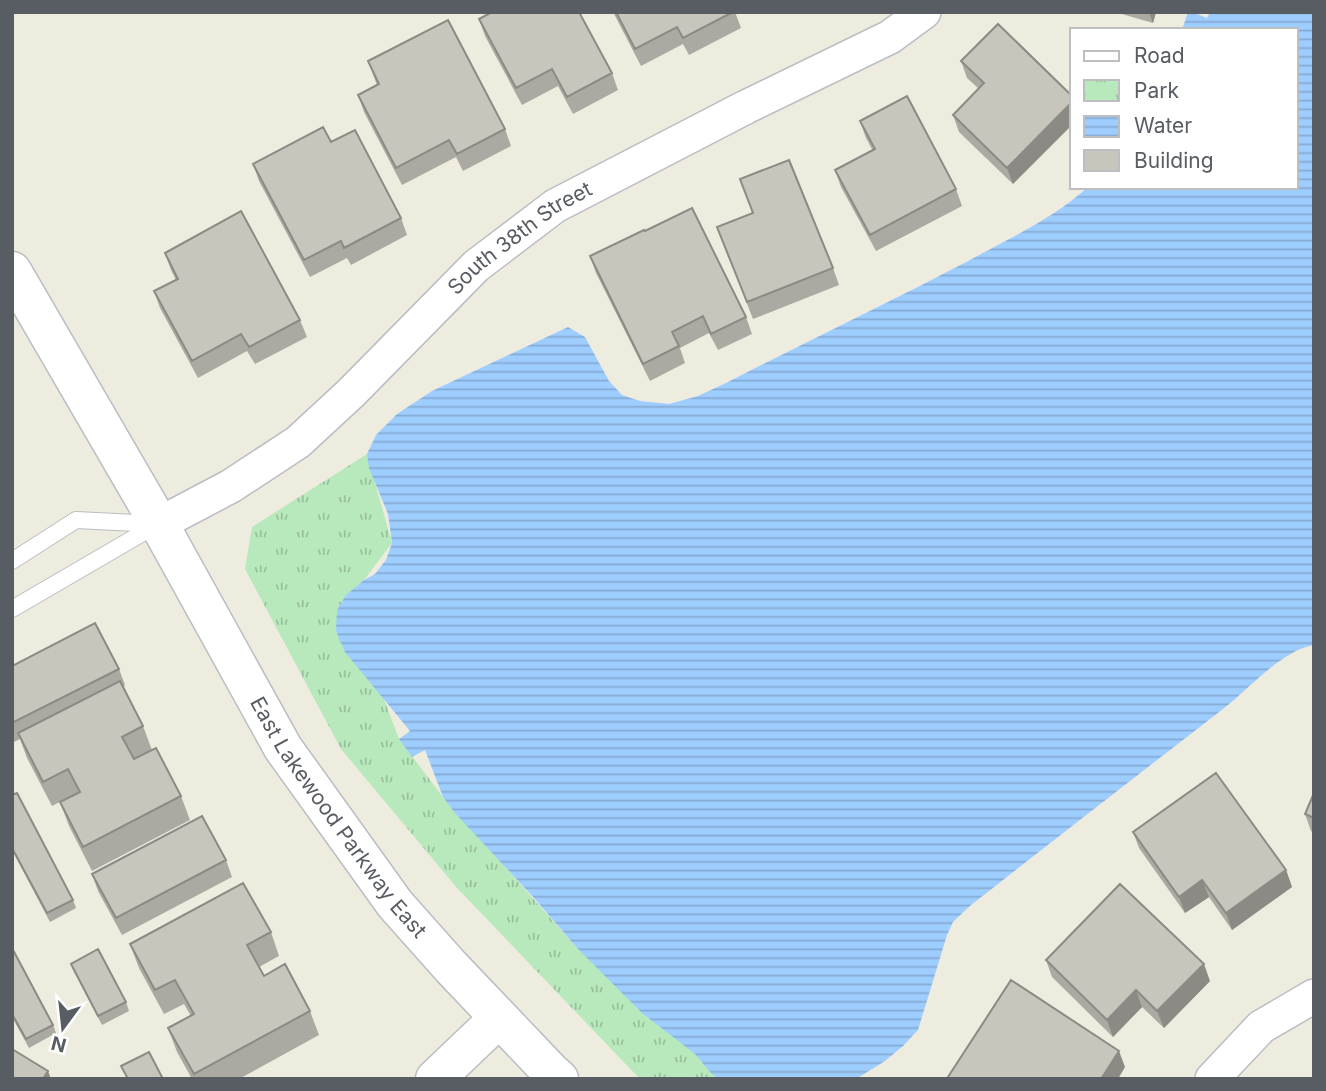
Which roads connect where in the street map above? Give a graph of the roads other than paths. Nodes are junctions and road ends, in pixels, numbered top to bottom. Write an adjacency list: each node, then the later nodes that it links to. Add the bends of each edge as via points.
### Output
1 (924, 12): 3 (street, South 38th Street, via 890,37 555,206 475,266 298,442 231,486)
2 (12, 271): 3 (street, East Lakewood Parkway East)
3 (159, 524): 4 (lane, via 76,520); 5 (lane); 7 (street, East Lakewood Parkway East, via 283,748 395,904)
4 (12, 561)
5 (12, 609)
6 (1314, 996): 10 (street, via 1261,1027)
7 (499, 1017): 8 (street); 9 (street, East Lakewood Parkway East)
8 (435, 1079)
9 (559, 1079)
10 (1212, 1079)

